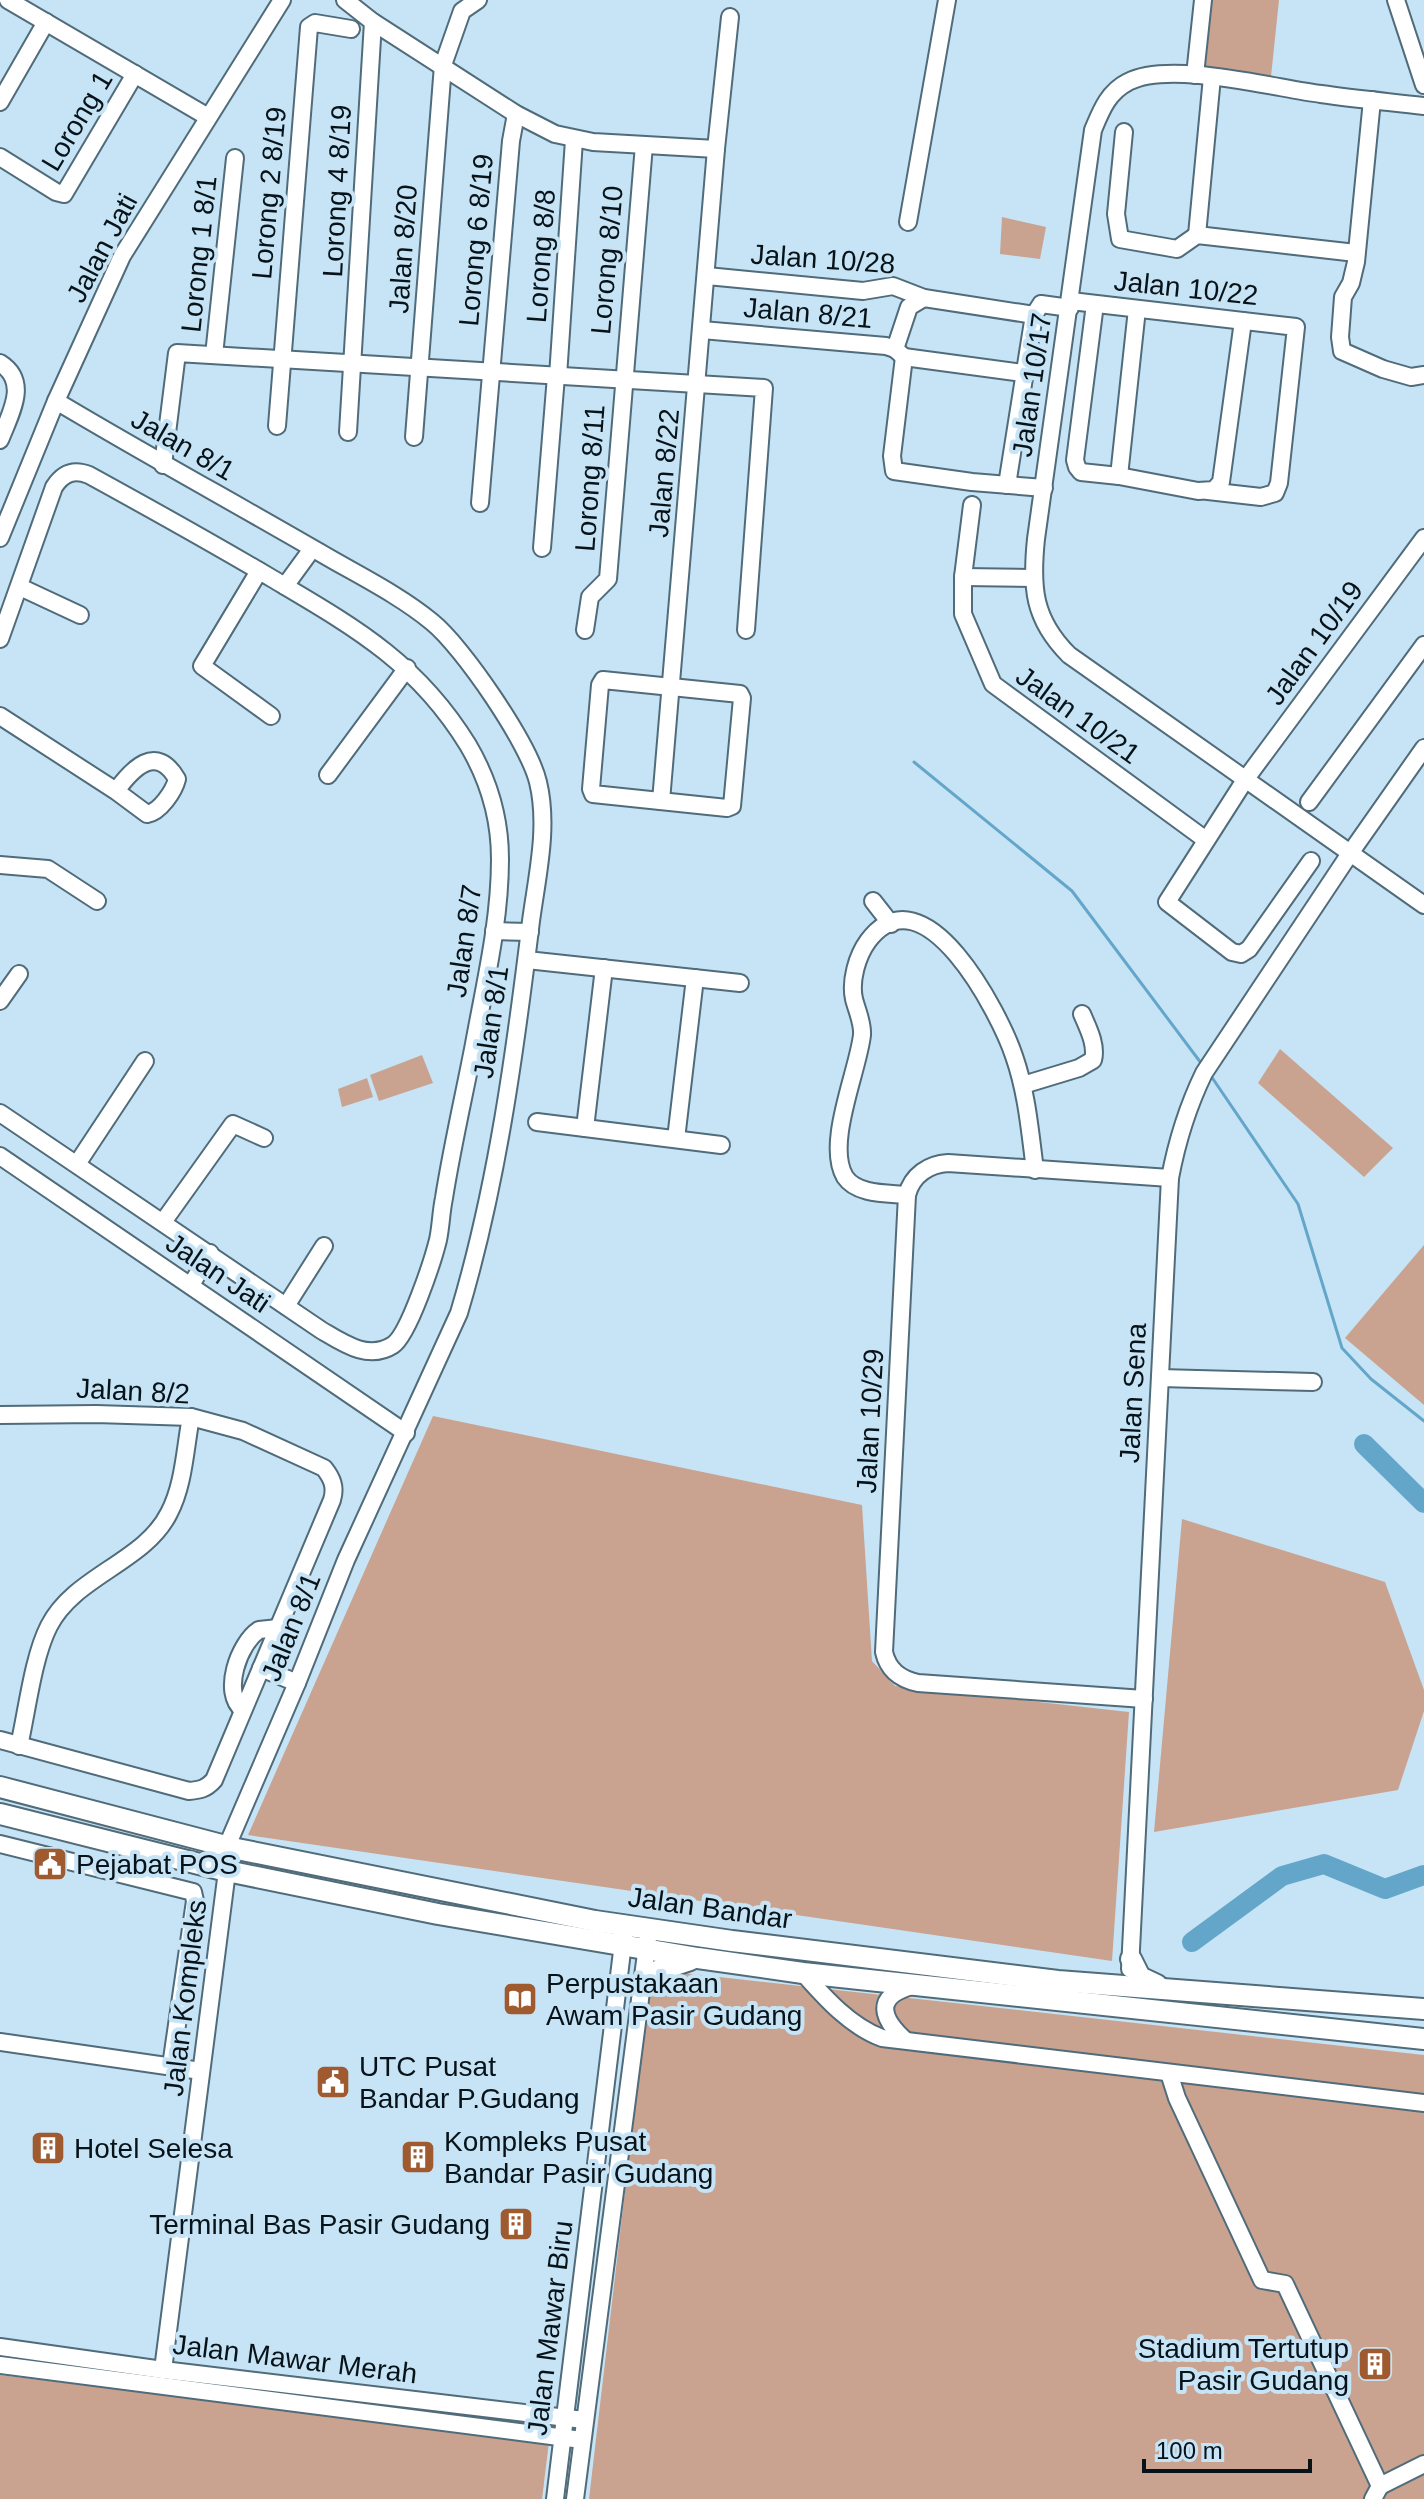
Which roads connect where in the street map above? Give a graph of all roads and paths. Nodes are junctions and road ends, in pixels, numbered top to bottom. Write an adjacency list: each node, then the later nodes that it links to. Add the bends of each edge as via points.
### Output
1 (8, 0): 9 (street)
2 (282, 0): 21 (street, Jalan Jati)
3 (345, 0): 10 (street)
4 (478, 0): 12 (street, Jalan 8/20, via 462,11)
5 (947, 0): 28 (street, Jalan 10/28)
6 (1203, 0): 14 (street)
7 (1396, 0): 16 (street)
8 (730, 17): 25 (street, Jalan 8/22)
9 (46, 22): 13 (street); 18 (street)
10 (373, 22): 12 (street); 43 (street, Lorong 4 8/19)
11 (351, 29): 41 (street, Lorong 2 8/19, via 315,23 308,31)
12 (443, 65): 20 (street); 44 (street, Jalan 8/20)
13 (135, 74): 21 (street); 26 (street, Lorong 1, via 64,194)
14 (1195, 75): 15 (street, Jalan 10/17); 34 (street, Jalan 10/17, via 1155,75 1128,82 1106,100 1093,130)
15 (1212, 77): 17 (street, Jalan 10/17); 29 (street)
16 (1424, 85)
17 (1372, 100): 19 (street, Jalan 10/17); 30 (street)
18 (0, 102)
19 (1424, 106)
20 (516, 114): 23 (street); 45 (street, Lorong 6 8/19)
21 (208, 117): 51 (street, Jalan Jati, via 122,256)
22 (1124, 132): 29 (street, via 1116,214 1120,239 1177,249)
23 (574, 140): 24 (street); 48 (street, Lorong 8/8)
24 (644, 145): 25 (street); 49 (street, Lorong 8/10)
25 (716, 149): 31 (street, Jalan 8/22)
26 (0, 157)
27 (235, 158): 40 (street, Lorong 1 8/1)
28 (908, 222)
29 (1197, 235): 30 (street)
30 (1356, 253): 47 (street, via 1343,297 1342,351 1383,369)
31 (707, 276): 32 (street, Jalan 10/28, via 863,291 893,286); 38 (street, Jalan 8/22)
32 (924, 298): 36 (street, Jalan 10/28); 39 (street, via 909,307)
33 (1095, 304): 34 (street, Jalan 10/22); 35 (street, Jalan 10/22); 57 (street, via 1075,460 1081,472)
34 (1070, 305): 36 (street, Jalan 10/28, via 1041,304); 60 (street, Jalan 10/17)
35 (1137, 309): 37 (street, Jalan 10/22); 57 (street)
36 (1034, 315): 46 (street)
37 (1243, 321): 59 (street); 59 (street, Jalan 10/22, via 1296,327 1279,483 1275,493 1261,497)
38 (702, 330): 39 (street, Jalan 8/21); 50 (street, Jalan 8/22)
39 (900, 353): 46 (street, Jalan 8/21); 58 (street, via 894,471)
40 (214, 355): 41 (street); 56 (street, via 177,353)
41 (281, 359): 43 (street); 52 (street, Lorong 2 8/19)
42 (0, 363): 55 (street, via 14,377 17,394)
43 (354, 363): 44 (street); 53 (street, Lorong 4 8/19)
44 (420, 368): 45 (street); 54 (street, Jalan 8/20)
45 (492, 372): 48 (street); 61 (street, Lorong 6 8/19)
46 (1023, 373): 58 (street)
47 (1424, 375)
48 (557, 376): 49 (street); 65 (street, Lorong 8/11)
49 (623, 380): 50 (street); 73 (street, Lorong 8/11, via 608,579 590,597)
50 (698, 384): 74 (street, via 764,388); 78 (street, Jalan 8/22)
51 (56, 401): 56 (street, Jalan 8/1); 63 (street, Jalan Jati)
52 (277, 426)
53 (348, 432)
54 (414, 437)
55 (0, 440)
56 (163, 465): 66 (street, Jalan 8/1)
57 (1119, 476): 59 (street)
58 (1007, 485): 60 (street)
59 (1215, 486)
60 (1044, 488): 69 (street, Jalan 10/17)
61 (480, 503)
62 (972, 505): 68 (street, Jalan 10/21)
63 (0, 538)
64 (1424, 538): 83 (street, Jalan 10/19)
65 (542, 548)
66 (312, 549): 70 (street); 96 (street, Jalan 8/1, via 440,629 466,658 524,748 539,783 543,822)
67 (259, 571): 70 (street, Jalan 8/7); 71 (street, Jalan 8/7, via 89,475 73,472 54,487); 80 (street, via 202,666)
68 (963, 577): 69 (street); 87 (street, Jalan 10/21, via 963,614 994,686)
69 (1033, 578): 83 (street, Jalan 10/17, via 1041,616 1069,655)
70 (285, 586): 77 (street, Jalan 8/7, via 361,631)
71 (20, 587): 72 (street); 75 (street, Jalan 8/7)
72 (80, 615)
73 (585, 630)
74 (746, 630)
75 (0, 639)
76 (1424, 646): 86 (street)
77 (407, 668): 82 (street); 95 (street, Jalan 8/7, via 467,744 491,798 500,857)
78 (671, 686): 85 (street, Jalan 8/22); 85 (street, via 601,682 591,789 595,795); 85 (street, via 740,694 741,713 732,806)
79 (0, 716): 84 (street)
80 (271, 716)
81 (1424, 748): 88 (street, Jalan Sena)
82 (328, 775)
83 (1245, 780): 87 (street, Jalan 10/19); 88 (street, Jalan 10/17)
84 (116, 791)
85 (661, 801)
86 (1309, 802)
87 (1206, 840): 89 (street, Jalan 10/19, via 1167,902 1237,954 1249,949)
88 (1351, 852): 93 (street, Jalan 10/17); 115 (street, Jalan Sena, via 1204,1073 1181,1124)
89 (1311, 861)
90 (0, 865): 91 (street, via 45,868)
91 (97, 901)
92 (873, 901): 94 (street)
93 (1424, 905)
94 (891, 924): 105 (street, via 916,923 957,953 1010,1046); 116 (street, via 868,941 856,967 853,994 862,1033 841,1125 839,1159 853,1185)
95 (494, 931): 96 (street); 121 (street, Jalan 8/7, via 438,1241 402,1335 390,1347 356,1350)
96 (530, 932): 97 (street, Jalan 8/1)
97 (527, 960): 98 (street); 126 (street, Jalan 8/1, via 502,1127 471,1273)
98 (604, 968): 100 (street); 108 (street)
99 (19, 974): 102 (street)
100 (695, 978): 101 (street); 110 (street)
101 (740, 983)
102 (0, 1001)
103 (1082, 1014): 105 (street, via 1093,1060)
104 (145, 1061): 113 (street)
105 (1023, 1085): 114 (street)
106 (0, 1113): 113 (street, Jalan 8/7)
107 (537, 1122): 108 (street)
108 (585, 1128): 110 (street)
109 (264, 1138): 117 (street, via 233,1124)
110 (676, 1139): 111 (street)
111 (721, 1145)
112 (0, 1156): 120 (street, Jalan Jati)
113 (77, 1164): 117 (street, Jalan 8/7)
114 (1035, 1170): 115 (street); 116 (street, via 935,1164 919,1175)
115 (1170, 1178): 122 (street, Jalan Sena)
116 (907, 1195): 130 (street, Jalan 10/29, via 884,1652 888,1664 918,1683)
117 (163, 1222): 119 (street, Jalan 8/7)
118 (324, 1246): 121 (street)
119 (210, 1253): 120 (street); 121 (street, Jalan 8/7)
120 (191, 1285): 126 (street, Jalan Jati)
121 (286, 1306)
122 (1160, 1378): 123 (street); 130 (street, Jalan Sena)
123 (1313, 1382)
124 (0, 1415): 125 (street, Jalan 8/2)
125 (191, 1417): 127 (street, Jalan 8/2, via 269,1442 324,1468 332,1478 332,1500); 133 (street, via 169,1515 138,1547 70,1598 49,1626)
126 (406, 1433): 129 (street, Jalan 8/1, via 346,1560)
127 (278, 1628): 128 (street, Jalan 8/2); 131 (street, via 259,1630 246,1644 232,1691)
128 (261, 1668): 129 (street); 131 (street, Jalan 8/2)
129 (297, 1683): 137 (street, Jalan 8/1)
130 (1144, 1699): 142 (street, Jalan Sena)
131 (243, 1710): 133 (street, Jalan 8/2, via 214,1780 196,1791)
132 (0, 1740): 133 (street, Jalan 8/2)
133 (19, 1746)
134 (0, 1787): 137 (main road, Jalan Bandar)
135 (0, 1814): 138 (main road, Jalan Bandar)
136 (0, 1844): 154 (street, via 193,1892)
137 (227, 1846): 139 (main road, Jalan Bandar)
138 (227, 1871): 139 (main road, Jalan Bandar, via 438,1914); 155 (street, Jalan Kompleks)
139 (624, 1935): 140 (main road, Jalan Bandar); 161 (street, Jalan Mawar Biru)
140 (648, 1939): 141 (main road, Jalan Bandar); 145 (main road, Jalan Bandar); 146 (street, Jalan Mawar Biru)
141 (698, 1958): 143 (main road, Jalan Bandar); 146 (main road, via 654,1972)
142 (1131, 1959): 145 (street, Jalan Sena); 147 (main road, via 1140,1977)
143 (803, 1973): 144 (main road, Jalan Bandar); 153 (street, via 865,2030)
144 (919, 1985): 148 (main road, Jalan Bandar); 153 (street, via 896,1992 885,2010 890,2026)
145 (1130, 1986): 147 (main road, Jalan Bandar); 148 (main road, via 1119,2000); 150 (main road, via 1134,1998)
146 (642, 1987): 162 (street, Jalan Mawar Biru)
147 (1170, 1990): 149 (main road, Jalan Bandar)
148 (1084, 2003): 150 (main road, Jalan Bandar)
149 (1424, 2009)
150 (1168, 2012): 151 (main road, Jalan Bandar)
151 (1424, 2039)
152 (0, 2042): 154 (street)
153 (907, 2042): 156 (street)
154 (171, 2066): 155 (street)
155 (201, 2071): 160 (street, Jalan Kompleks)
156 (1169, 2073): 157 (street); 166 (street, via 1262,2280 1285,2284)
157 (1424, 2103)
158 (0, 2347): 160 (street, Jalan Mawar Merah)
159 (0, 2365): 163 (street, Jalan Mawar Merah)
160 (163, 2370): 161 (street, Jalan Mawar Merah)
161 (565, 2417): 162 (street, Jalan Mawar Merah); 163 (street, Jalan Mawar Biru)
162 (584, 2420): 164 (street, Jalan Mawar Biru)
163 (562, 2438): 164 (street, Jalan Mawar Merah); 167 (street, Jalan Mawar Biru)
164 (582, 2440): 168 (street, Jalan Mawar Biru)
165 (1424, 2464): 166 (street)
166 (1376, 2492)
167 (555, 2499)
168 (575, 2499)

